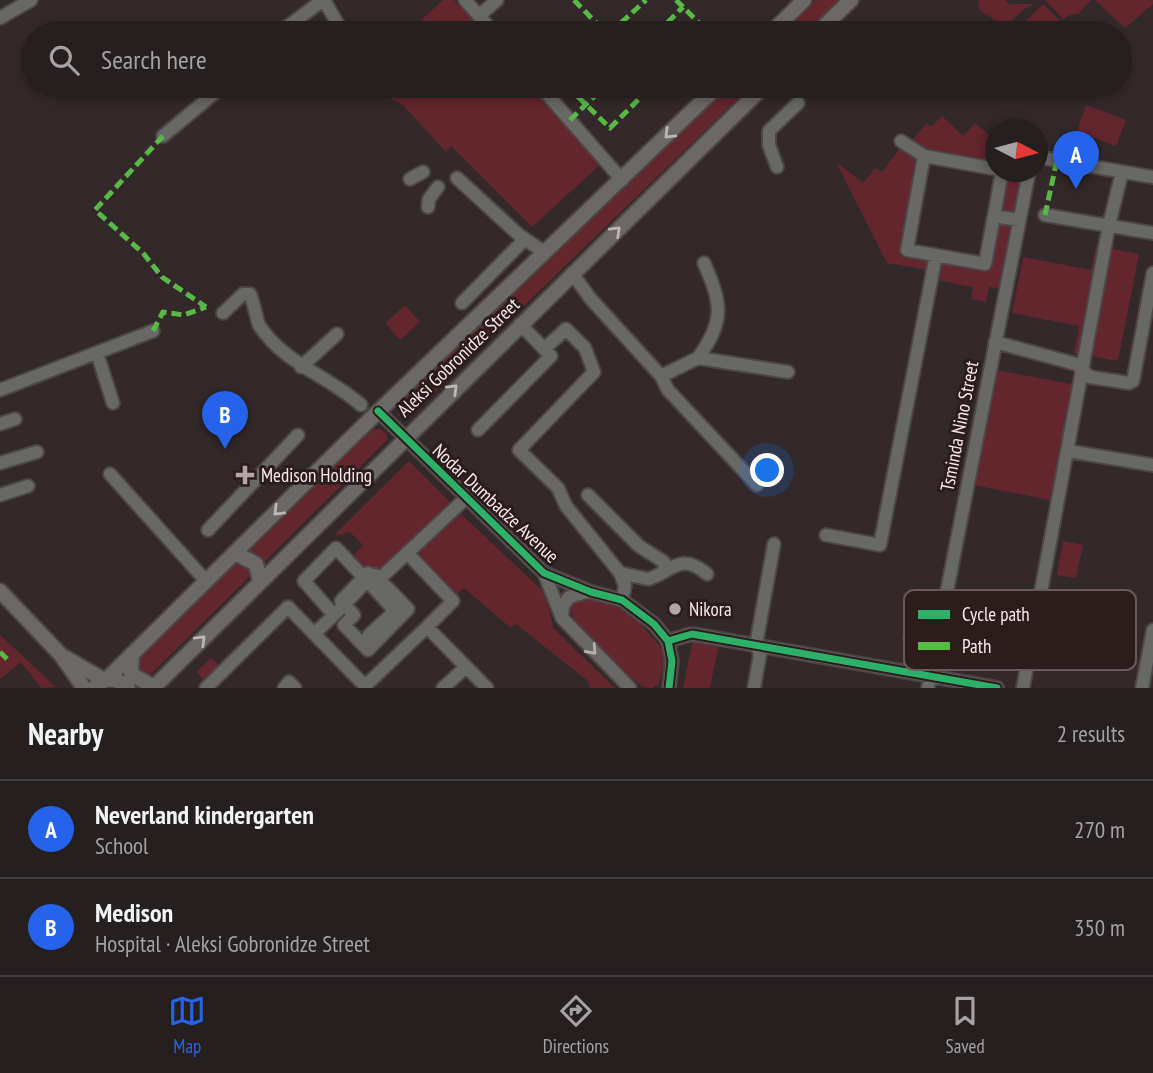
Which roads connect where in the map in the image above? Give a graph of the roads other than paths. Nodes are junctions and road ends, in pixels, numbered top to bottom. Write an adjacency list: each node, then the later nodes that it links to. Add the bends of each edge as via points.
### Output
1 (324, 0): 9 (street); 10 (street)
2 (465, 0): 7 (street)
3 (497, 0): 7 (street)
4 (851, 0): 13 (main road)
5 (26, 1): 8 (street)
6 (798, 2): 12 (main road)
7 (479, 16): 11 (street)
8 (0, 18)
9 (295, 21)
10 (336, 21)
11 (483, 21)
12 (781, 21)
13 (829, 21)
14 (209, 98): 19 (street)
15 (551, 98): 30 (street)
16 (706, 98): 30 (main road, Aleksi Gobronidze Street, one-way to 30)
17 (752, 98): 44 (main road, Aleksi Gobronidze Street, one-way to 17)
18 (798, 103): 23 (street, via 769,131)
19 (163, 136)
20 (901, 141): 21 (street)
21 (924, 156): 24 (street); 42 (street, via 907,250)
22 (1048, 159): 26 (street)
23 (777, 167)
24 (985, 167)
25 (423, 172): 29 (street)
26 (1122, 172): 27 (street); 38 (street)
27 (1153, 177)
28 (457, 178): 40 (street)
29 (410, 179)
30 (622, 180): 41 (main road, Aleksi Gobronidze Street)
31 (1000, 182): 36 (street)
32 (1026, 182): 37 (street, Tsminda Nino Street)
33 (438, 187): 34 (street)
34 (428, 208)
35 (1045, 215): 38 (street)
36 (994, 216): 37 (street); 42 (street, via 985,264)
37 (1019, 220): 51 (street, Tsminda Nino Street)
38 (1109, 225): 39 (street); 56 (street)
39 (1153, 233)
40 (525, 239): 41 (street); 46 (street)
41 (544, 252): 62 (main road, Aleksi Gobronidze Street)
42 (936, 255): 79 (street, via 880,545)
43 (704, 262): 54 (street, via 720,314 713,338)
44 (572, 273): 48 (main road, Aleksi Gobronidze Street); 58 (street)
45 (1153, 273): 56 (street, via 1133,381 1090,377)
46 (463, 303)
47 (223, 313): 55 (street, via 243,294 250,294 259,325)
48 (520, 324): 52 (street); 67 (main road, Aleksi Gobronidze Street, one-way to 48)
49 (153, 331): 53 (street)
50 (337, 334): 55 (street)
51 (995, 342): 56 (street, via 1076,364); 90 (street, Tsminda Nino Street)
52 (544, 349): 65 (street, via 551,356); 85 (street, via 566,329 585,348 593,372 519,450 558,488 566,506)
53 (97, 353): 59 (street); 60 (street)
54 (698, 358): 57 (street); 58 (street)
55 (300, 367): 61 (street, via 346,391)
56 (1082, 370): 69 (street)
57 (788, 372)
58 (661, 376): 73 (street, via 668,390)
59 (0, 390)
60 (113, 403)
61 (361, 405)
62 (378, 411): 67 (street, Nodar Dumbadze Avenue); 81 (main road, Aleksi Gobronidze Street, one-way to 81)
63 (15, 419): 64 (street)
64 (0, 424)
65 (478, 430)
66 (298, 435): 78 (street)
67 (404, 437): 77 (street, Nodar Dumbadze Avenue); 88 (main road, Aleksi Gobronidze Street)
68 (37, 452): 70 (street)
69 (1068, 452): 71 (street); 91 (street)
70 (0, 463)
71 (1153, 465)
72 (110, 474): 87 (street)
73 (757, 485)
74 (28, 486): 75 (street)
75 (0, 495)
76 (587, 495): 83 (street, via 639,546 664,562)
77 (466, 498): 82 (street); 84 (street, Nodar Dumbadze Avenue)
78 (208, 530)
79 (826, 536)
80 (774, 544): 103 (street)
81 (235, 553): 87 (main road, Aleksi Gobronidze Street); 88 (main road, via 256,564)
82 (407, 553): 89 (street); 98 (street, via 453,601)
83 (665, 568): 85 (street, via 648,579); 86 (street, via 692,565)
84 (544, 573): 93 (street, Nodar Dumbadze Avenue); 97 (street, Nodar Dumbadze Avenue)
85 (620, 573): 94 (street, via 625,586)
86 (707, 574)
87 (206, 581): 104 (main road, Aleksi Gobronidze Street)
88 (260, 581): 113 (main road, Aleksi Gobronidze Street, one-way to 88)
89 (371, 581): 95 (street); 95 (street, via 408,609 368,650 344,625 354,615); 96 (street, via 336,548 304,579); 101 (street, via 395,611)
90 (948, 590)
91 (1042, 590)
92 (0, 591): 105 (main road)
93 (591, 593): 94 (street, Nodar Dumbadze Avenue); 97 (street, via 569,597)
94 (622, 600): 102 (street, Nodar Dumbadze Avenue, via 654,624)
95 (344, 604): 96 (street)
96 (334, 614): 100 (street)
97 (562, 618): 119 (street, Nodar Dumbadze Avenue, one-way to 119)
98 (427, 627): 100 (street, via 365,686); 106 (street)
99 (1153, 629): 123 (street)
100 (314, 634): 114 (street, via 288,607)
101 (368, 636)
102 (668, 642): 103 (street, via 692,634); 110 (street, via 672,661)
103 (756, 645): 109 (street); 120 (street, via 760,654)
104 (132, 654): 108 (main road, Aleksi Gobronidze Street); 113 (main road, via 131,674)
105 (61, 655): 108 (main road); 111 (main road)
106 (466, 667): 117 (street); 118 (street)
107 (1026, 670): 122 (street)
108 (102, 682): 112 (main road, via 116,680)
109 (930, 682): 121 (street)
110 (668, 687)
111 (84, 688)
112 (128, 688)
113 (154, 688)
114 (206, 688)
115 (284, 688): 116 (street, via 289,682)
116 (295, 688)
117 (443, 688)
118 (487, 688)
119 (630, 688)
120 (754, 688)
121 (997, 688)
122 (1023, 688)
123 (1142, 688)

